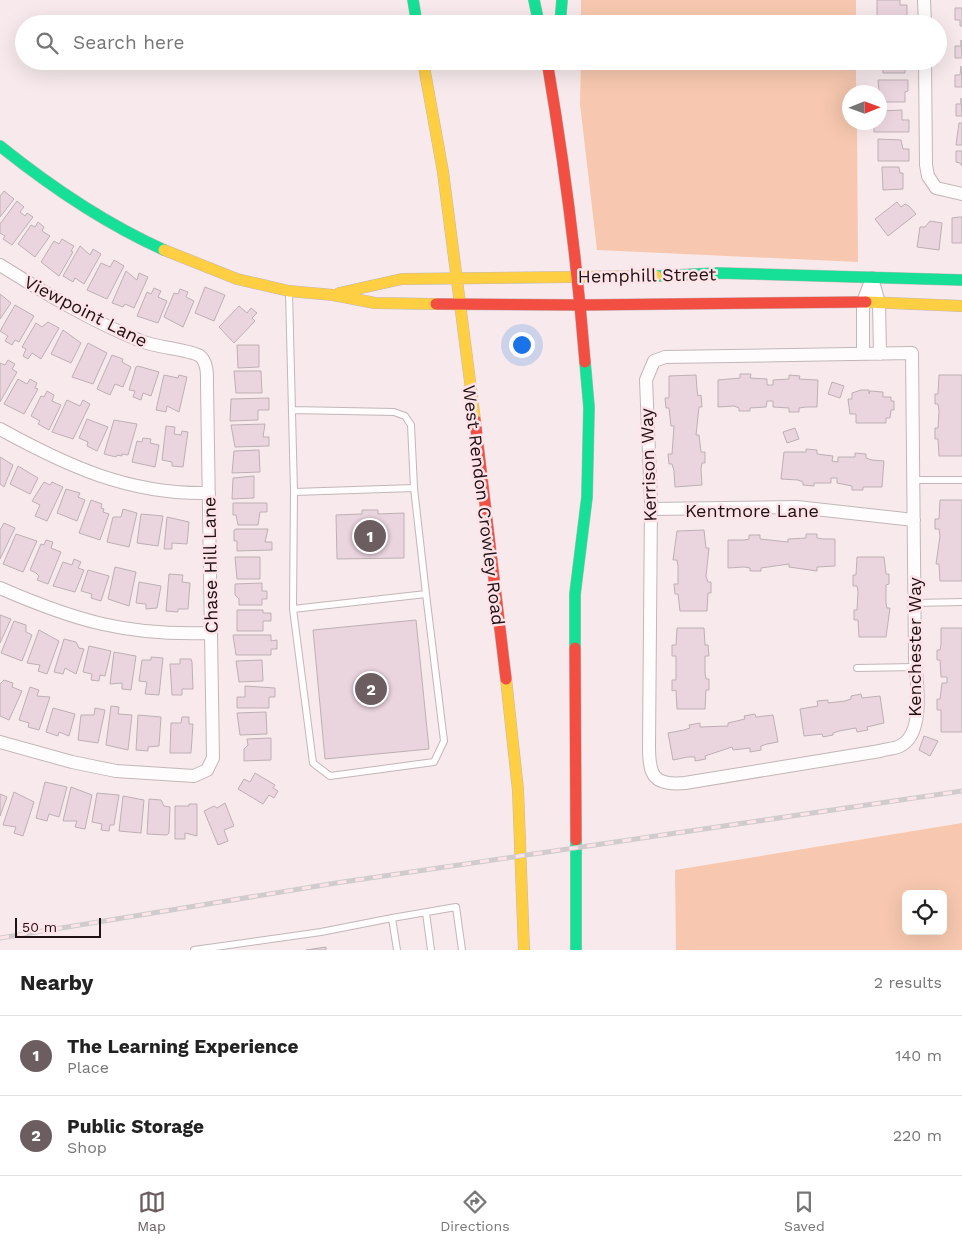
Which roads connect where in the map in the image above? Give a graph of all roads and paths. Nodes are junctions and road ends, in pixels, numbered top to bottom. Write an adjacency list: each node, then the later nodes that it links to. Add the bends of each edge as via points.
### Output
1 (413, 0): 5 (main road)
2 (534, 0): 6 (main road)
3 (562, 0): 7 (main road)
4 (924, 0): 8 (street)
5 (416, 15)
6 (537, 15)
7 (561, 15)
8 (925, 15)
9 (426, 70): 19 (main road, West Rendon Crowley Road, via 443,172)
10 (549, 70): 13 (main road)
11 (556, 70): 13 (main road)
12 (925, 70): 15 (street, via 928,176 936,188)
13 (552, 84): 17 (main road)
14 (0, 146): 21 (main road, Hemphill Street, via 47,184 134,237 237,279)
15 (962, 194)
16 (0, 265): 31 (street, Viewpoint Lane, via 51,297 142,342 193,353)
17 (578, 276): 18 (main road, Hemphill Street, via 752,274); 19 (main road, Hemphill Street); 26 (main road)
18 (872, 278): 20 (main road, Hemphill Street); 23 (street); 24 (street)
19 (456, 279): 22 (main road, Hemphill Street, via 402,279); 25 (main road, West Rendon Crowley Road)
20 (962, 280)
21 (289, 291): 22 (main road, Hemphill Street); 32 (lane)
22 (334, 295): 25 (main road, Hemphill Street, via 375,303)
23 (863, 302): 24 (main road, Hemphill Street); 26 (main road, Hemphill Street); 29 (street)
24 (879, 303): 27 (main road, Hemphill Street); 30 (street)
25 (458, 304): 26 (main road, Hemphill Street); 57 (main road, West Rendon Crowley Road, via 491,548 518,790)
26 (580, 305): 58 (main road, via 589,407 587,496 575,594)
27 (962, 306)
28 (912, 353): 30 (street, Kerrison Way); 34 (street, Kenchester Way)
29 (863, 354): 30 (street, Kerrison Way); 39 (street, Kerrison Way, via 665,357 654,360 646,380)
30 (880, 354)
31 (202, 359): 38 (street, Chase Hill Lane, via 206,369)
32 (292, 410): 36 (lane, via 394,412 405,416 411,425); 37 (lane)
33 (0, 429): 38 (street, via 53,458 101,477 156,491)
34 (915, 480): 35 (lane); 40 (street, Kenchester Way)
35 (962, 480)
36 (414, 488): 37 (lane); 42 (lane)
37 (294, 492): 45 (lane)
38 (208, 493): 46 (street, Chase Hill Lane)
39 (650, 509): 40 (street, Kentmore Lane, via 797,506); 50 (street, Kerrison Way, via 649,766)
40 (914, 520): 44 (street, Kenchester Way)
41 (0, 588): 46 (street, via 76,618 116,628 156,633)
42 (426, 594): 45 (lane); 45 (lane, via 444,741 434,762 330,776 313,763)
43 (962, 602): 44 (lane)
44 (915, 603): 47 (street, Kenchester Way)
45 (293, 609)
46 (211, 633): 49 (street, Chase Hill Lane, via 213,758 207,770 189,776 116,771)
47 (916, 667): 48 (lane); 50 (street, Kenchester Way, via 916,719 912,733 901,746 685,783 668,784)
48 (857, 668)
49 (0, 742)
50 (655, 779)
51 (426, 913): 52 (lane); 55 (lane); 56 (lane, via 456,907)
52 (392, 918): 53 (lane); 54 (lane)
53 (194, 950)
54 (397, 950)
55 (431, 950)
56 (462, 950)
57 (524, 950)
58 (576, 950)

